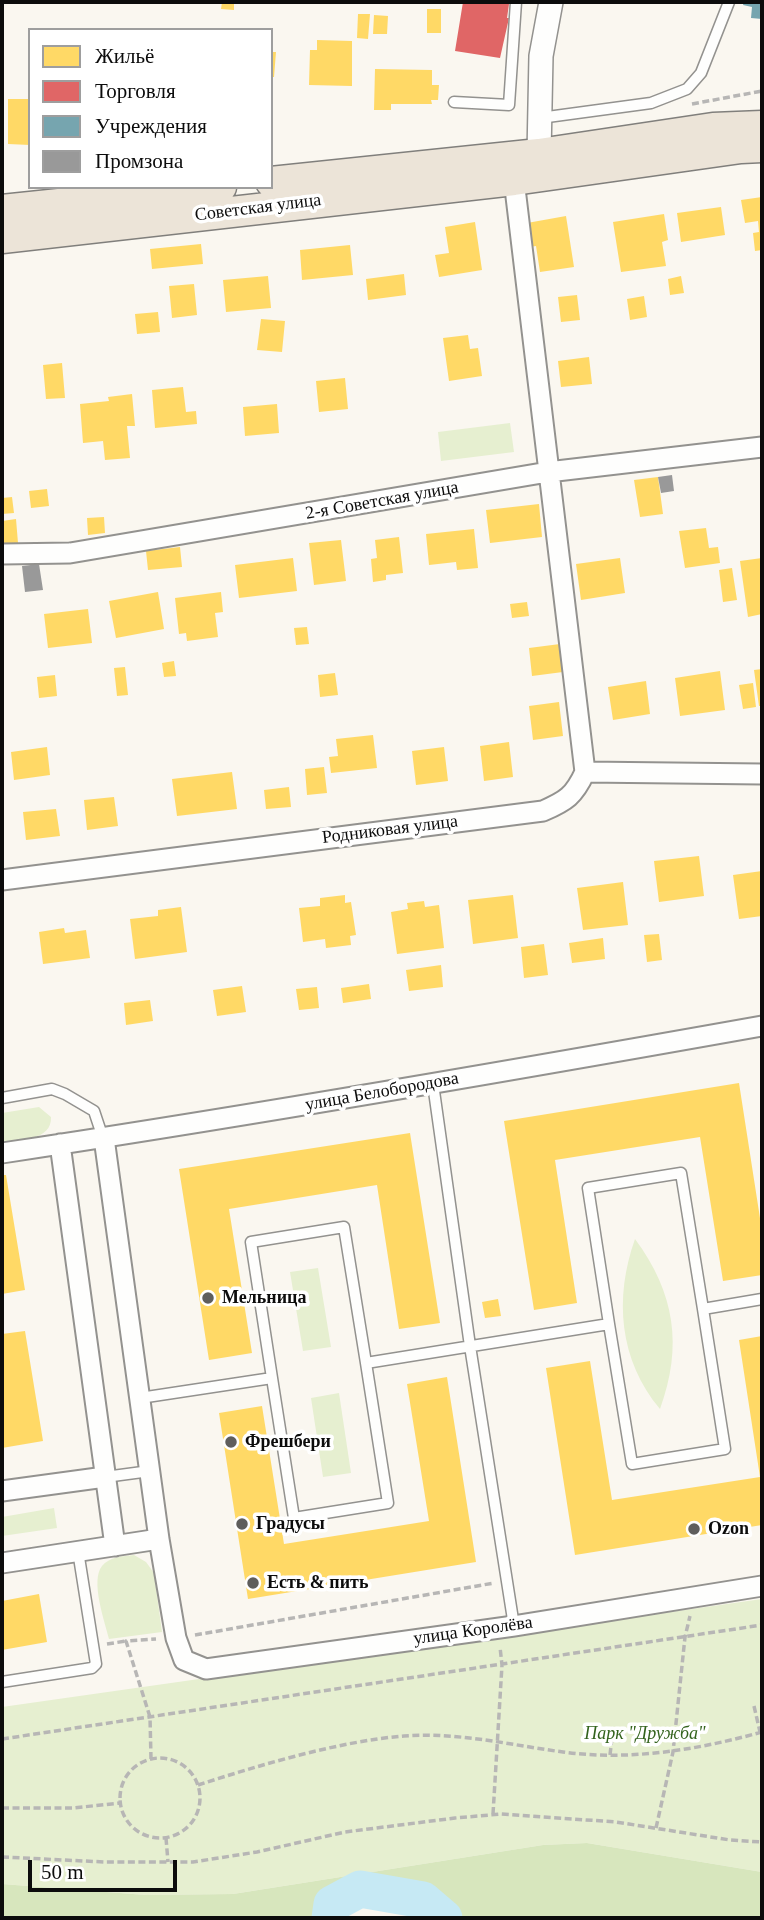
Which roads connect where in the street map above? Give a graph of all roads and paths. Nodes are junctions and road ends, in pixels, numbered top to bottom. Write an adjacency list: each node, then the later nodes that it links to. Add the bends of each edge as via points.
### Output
1 (516, 2): 4 (lane, via 509,105)
2 (551, 2): 5 (street, via 541,56)
3 (729, 2): 5 (lane, via 701,72 687,89 651,103)
4 (454, 102)
5 (540, 118): 8 (street)
6 (762, 126): 8 (main road, Советская улица, via 713,128)
7 (762, 148): 9 (main road, Советская улица)
8 (539, 154): 10 (main road, Советская улица)
9 (514, 180): 13 (main road, Советская улица); 15 (street)
10 (273, 182)
11 (202, 189): 12 (main road, Советская улица)
12 (2, 210)
13 (2, 238)
14 (762, 447): 15 (street, 2-я Советская улица)
15 (548, 471): 16 (street, 2-я Советская улица, via 69,553); 17 (street)
16 (2, 554)
17 (585, 772): 18 (street); 19 (street, Родниковая улица, via 564,801 542,811)
18 (762, 774)
19 (2, 880)
20 (762, 1027): 21 (street, улица Белобородова)
21 (433, 1084): 23 (street, улица Белобородова); 29 (lane)
22 (2, 1097): 23 (lane, via 52,1089 65,1094 94,1111)
23 (104, 1138): 24 (street, улица Белобородова); 32 (street)
24 (60, 1144): 25 (street, улица Белобородова); 34 (street)
25 (2, 1153)
26 (762, 1299): 27 (lane)
27 (703, 1309): 28 (lane, via 681,1173 668,1175 588,1188); 28 (lane, via 725,1449 632,1464)
28 (609, 1324): 29 (lane)
29 (470, 1346): 30 (lane); 40 (lane)
30 (366, 1363): 31 (lane, via 344,1227 291,1235 251,1242); 31 (lane, via 388,1503 295,1518)
31 (272, 1378): 32 (lane)
32 (140, 1398): 33 (street)
33 (150, 1471): 34 (lane); 36 (street)
34 (105, 1477): 35 (street); 37 (street)
35 (2, 1491)
36 (159, 1539): 37 (street); 46 (street)
37 (115, 1546): 38 (street)
38 (78, 1551): 39 (street); 48 (lane, via 96,1664)
39 (2, 1563)
40 (507, 1581): 44 (lane); 46 (path)
41 (762, 1586): 42 (street, улица Королёва)
42 (694, 1597): 44 (street, улица Королёва); 45 (path)
43 (762, 1625): 45 (path)
44 (506, 1627): 46 (street, улица Королёва, via 206,1670 184,1660); 47 (path)
45 (685, 1637): 47 (path); 55 (path)
46 (176, 1638): 50 (path, via 126,1641)
47 (502, 1665): 50 (path); 54 (path)
48 (2, 1682)
49 (754, 1706): 52 (path)
50 (150, 1717): 53 (path); 57 (path)
51 (613, 1729): 56 (path)
52 (761, 1732): 55 (path)
53 (2, 1740)
54 (498, 1740): 56 (path, via 565,1753); 58 (path, via 404,1736 305,1755); 61 (path)
55 (673, 1752): 56 (path); 62 (path)
56 (610, 1755)
57 (151, 1759): 58 (path, via 174,1761 192,1774); 59 (path, via 131,1770)
58 (198, 1785): 63 (path, via 199,1808 194,1818 187,1828)
59 (120, 1803): 60 (path); 63 (path, via 136,1830)
60 (2, 1808)
61 (494, 1815): 62 (path); 66 (path, via 345,1832 257,1852)
62 (656, 1828): 64 (path)
63 (166, 1838): 66 (path)
64 (762, 1842)
65 (2, 1857): 66 (path)
66 (168, 1862)

